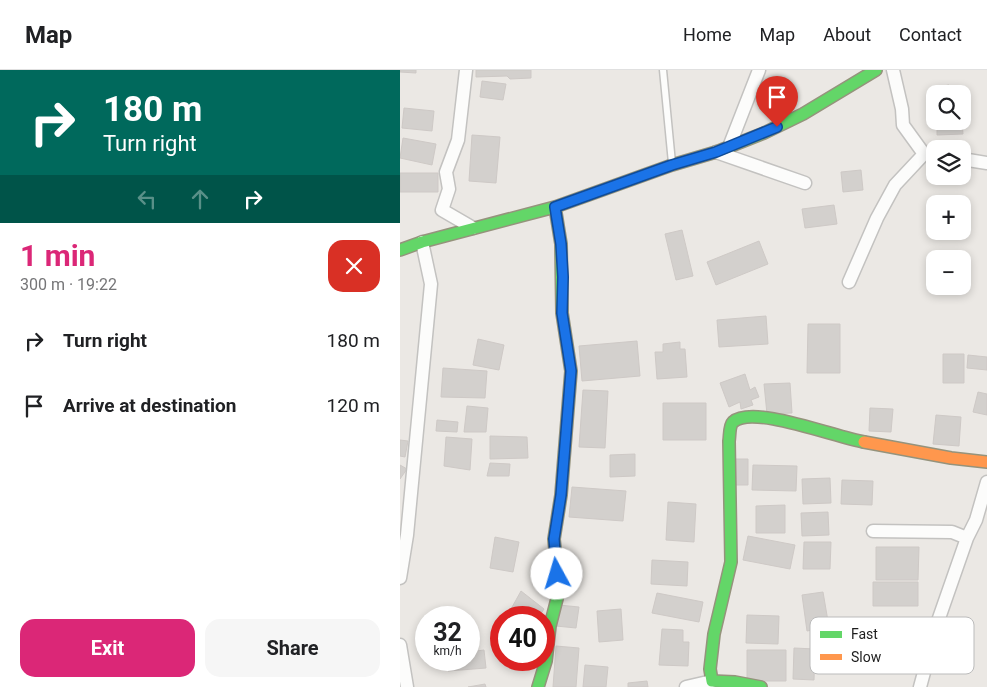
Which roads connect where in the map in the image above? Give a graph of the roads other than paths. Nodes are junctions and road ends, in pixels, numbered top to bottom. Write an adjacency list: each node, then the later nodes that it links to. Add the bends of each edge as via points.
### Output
1 (466, 70): 15 (street, via 458,140 446,172 449,189 442,210)
2 (663, 70): 12 (lane)
3 (759, 70): 6 (street)
4 (876, 70): 6 (street, via 803,114)
5 (893, 70): 7 (street, via 904,125)
6 (730, 147): 8 (street)
7 (926, 150)
8 (716, 152): 12 (street); 13 (street)
9 (926, 158): 18 (street, via 895,185)
10 (971, 160): 11 (street)
11 (987, 163)
12 (672, 165): 14 (street)
13 (805, 183)
14 (555, 207): 15 (street); 29 (street, via 561,244 562,313 571,371 561,495 554,539 559,591)
15 (473, 228): 16 (street)
16 (422, 242): 17 (street); 23 (street, via 431,284)
17 (400, 250)
18 (850, 282)
19 (987, 462): 27 (street, via 851,440 803,425 752,416 734,422 728,441 731,562 714,634 710,669)
20 (987, 482): 22 (street)
21 (873, 531): 22 (street, via 952,532)
22 (967, 538): 24 (street)
23 (400, 578)
24 (939, 617)
25 (400, 645): 28 (street)
26 (923, 674): 32 (street)
27 (712, 681): 30 (street); 31 (street)
28 (406, 687)
29 (538, 687)
30 (686, 687)
31 (761, 687)
32 (920, 687)

